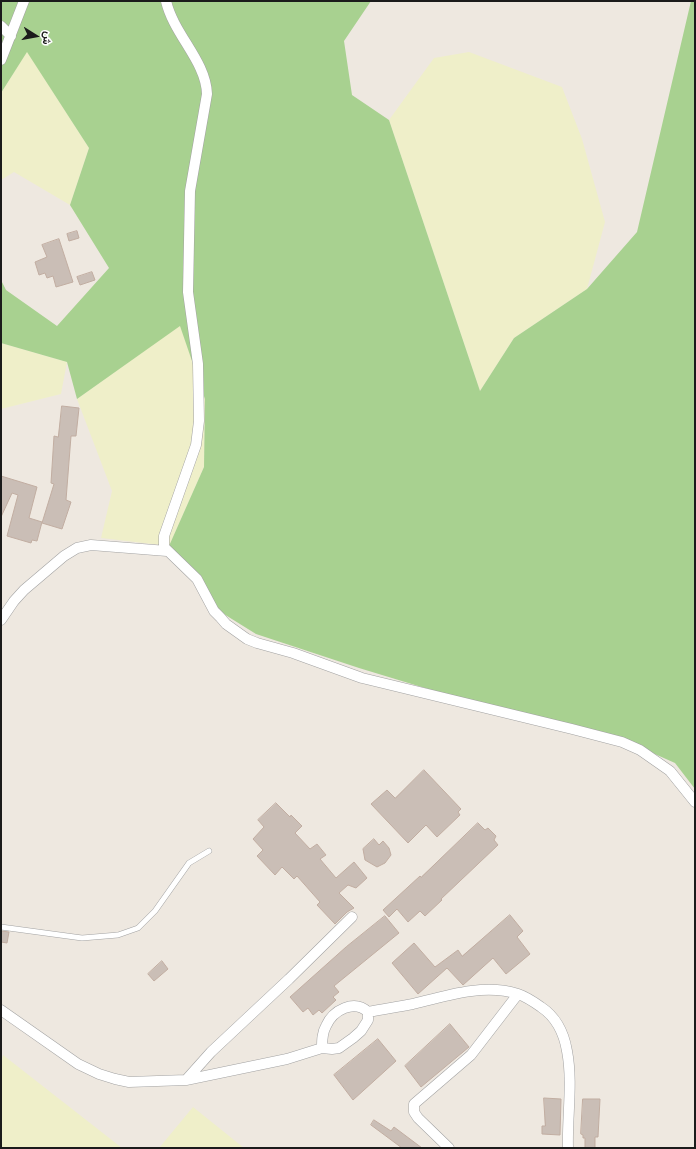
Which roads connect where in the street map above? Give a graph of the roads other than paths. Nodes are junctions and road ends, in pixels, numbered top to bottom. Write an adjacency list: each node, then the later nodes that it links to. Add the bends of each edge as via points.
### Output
1 (24, 1): 4 (street)
2 (166, 1): 6 (street, via 175,26 203,73 207,94 190,191 188,292 198,364 199,422 196,445 164,536 164,547)
3 (1, 26): 4 (street)
4 (11, 36): 5 (street)
5 (1, 60)
6 (167, 551): 7 (street, via 99,545 78,548 64,556 24,590); 8 (street, via 197,579 214,611 226,624 247,639 362,678 622,742 640,750 670,771)
7 (1, 620)
8 (695, 802)
9 (209, 851): 11 (lane, via 189,863 155,911 138,928 125,933 82,938)
10 (352, 917): 16 (street, via 211,1052)
11 (1, 927)
12 (518, 994): 14 (street, via 484,990 458,993); 17 (street, via 471,1055 414,1104 414,1112 418,1118); 18 (street, via 546,1010 555,1019 563,1035 569,1064)
13 (1, 1010): 16 (street, via 78,1064 99,1074 129,1082)
14 (368, 1012): 15 (street, via 366,1024 353,1038 339,1048); 15 (street, via 358,1007 342,1008 326,1024)
15 (322, 1048): 16 (street, via 287,1059)
16 (186, 1080)
17 (449, 1148)
18 (568, 1148)

